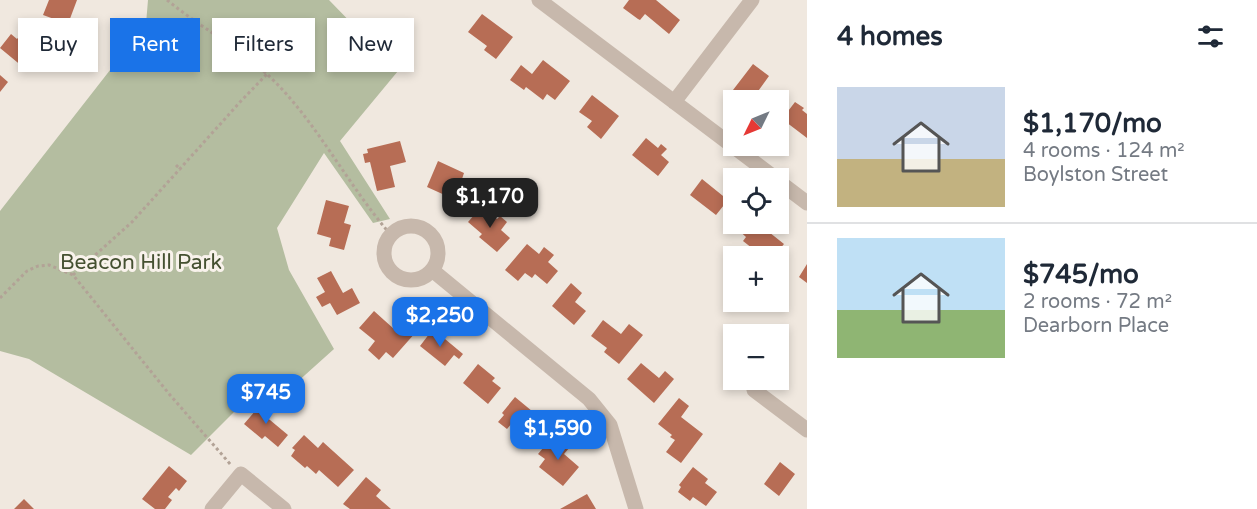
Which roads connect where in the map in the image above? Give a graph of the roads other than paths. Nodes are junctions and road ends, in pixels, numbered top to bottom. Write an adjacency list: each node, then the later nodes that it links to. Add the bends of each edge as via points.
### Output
1 (539, 0): 3 (street)
2 (752, 0): 3 (street)
3 (674, 102): 4 (street)
4 (762, 168)
5 (789, 189): 6 (street)
6 (807, 203)
7 (432, 270): 7 (street, via 426,276 409,280 393,273 384,259 392,235 406,227 428,233 436,247); 12 (street, via 589,399 610,425)
8 (754, 390): 9 (street)
9 (807, 430)
10 (212, 509): 11 (street, via 241,474)
11 (284, 509)
12 (636, 509)

